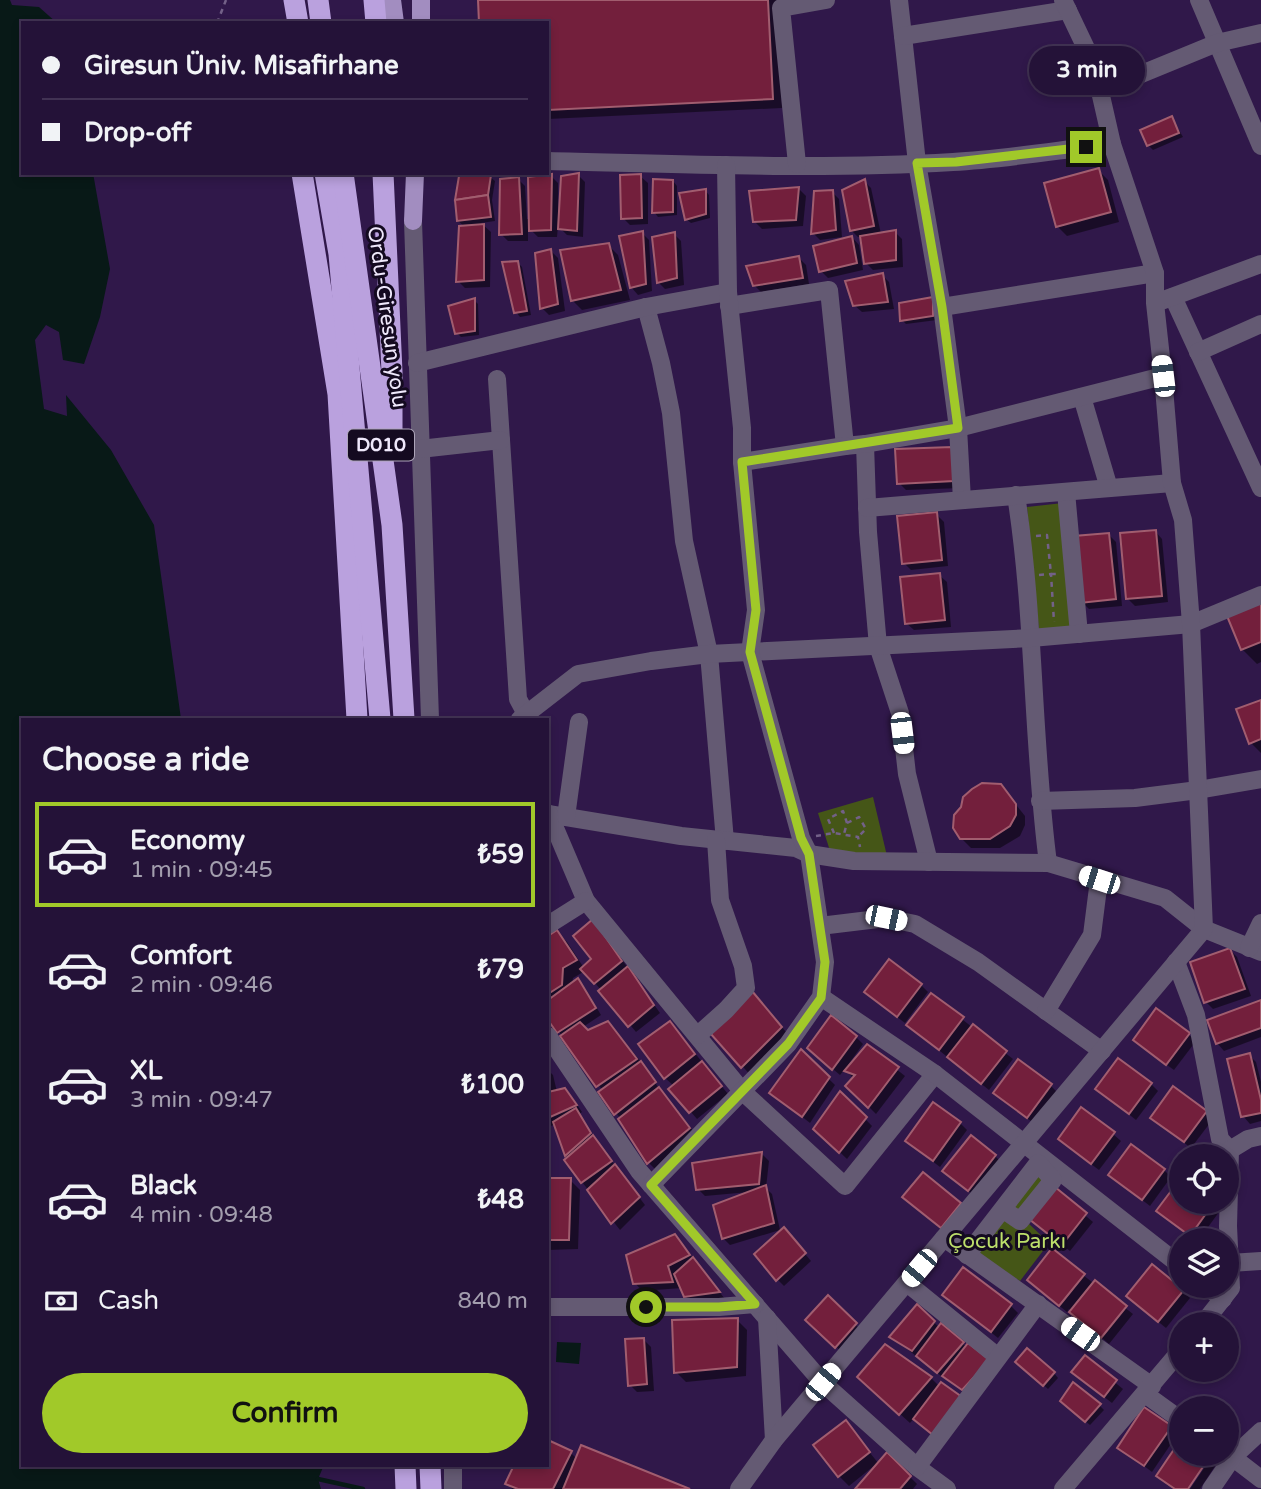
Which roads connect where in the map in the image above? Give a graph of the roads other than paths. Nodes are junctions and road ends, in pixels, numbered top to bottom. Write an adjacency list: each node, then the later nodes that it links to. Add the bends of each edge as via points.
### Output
1 (281, 0): 11 (highway)
2 (294, 0): 12 (highway)
3 (318, 0): 13 (highway)
4 (374, 0): 14 (highway)
5 (392, 0): 15 (main road)
6 (421, 0): 16 (main road)
7 (826, 0): 25 (street, via 781,8)
8 (900, 0): 18 (street)
9 (1199, 0): 19 (street)
10 (1065, 5): 18 (street); 20 (street, via 1094,65)
11 (284, 21)
12 (298, 21)
13 (321, 21)
14 (376, 21)
15 (395, 21)
16 (421, 21)
17 (1261, 33): 19 (street)
18 (903, 36): 24 (street)
19 (1217, 43): 20 (street); 22 (street)
20 (1100, 91): 21 (street)
21 (1112, 144): 24 (street); 34 (street)
22 (1261, 146)
23 (549, 161): 26 (street)
24 (917, 163): 25 (street); 39 (street)
25 (797, 164): 26 (street)
26 (726, 165): 36 (street)
27 (302, 175): 45 (highway)
28 (325, 175): 61 (highway, Ordu-Giresun yolu / D010, via 339,254)
29 (342, 175): 60 (highway, Ordu-Giresun yolu / D010)
30 (383, 175): 60 (highway, via 392,372)
31 (413, 175): 32 (main road)
32 (413, 221): 42 (street)
33 (1261, 264): 35 (street)
34 (1155, 273): 37 (street); 39 (street)
35 (1173, 298): 37 (street); 41 (street)
36 (728, 299): 38 (street); 50 (street, via 829,290); 52 (street)
37 (1155, 303): 43 (street)
38 (646, 307): 42 (street); 68 (street, via 671,413 684,541)
39 (942, 307): 47 (street)
40 (1261, 324): 41 (street)
41 (1198, 352): 55 (street)
42 (417, 363): 51 (street)
43 (1163, 376): 46 (street); 53 (street)
44 (497, 379): 48 (street)
45 (338, 394): 61 (highway); 70 (highway)
46 (1082, 397): 47 (street); 54 (street)
47 (958, 428): 49 (street); 58 (street)
48 (501, 440): 51 (street); 69 (street, via 518,699)
49 (865, 444): 50 (street); 59 (street)
50 (845, 446): 52 (street)
51 (420, 449): 73 (street)
52 (742, 462): 67 (street, via 756,610)
53 (1172, 483): 54 (street); 63 (street, via 1183,520)
54 (1109, 488): 56 (street)
55 (1261, 488)
56 (1066, 492): 57 (street); 64 (street)
57 (1016, 495): 58 (street); 65 (street)
58 (962, 500): 59 (street)
59 (867, 508): 66 (street)
60 (392, 525): 72 (highway, Ordu-Giresun yolu / D010)
61 (365, 543): 71 (highway, Ordu-Giresun yolu / D010)
62 (1261, 595): 63 (street)
63 (1191, 624): 64 (street); 76 (street)
64 (1079, 634): 65 (street)
65 (1031, 638): 66 (street); 77 (street)
66 (878, 646): 67 (street); 81 (street, via 900,713 907,775)
67 (750, 652): 68 (street); 80 (street)
68 (709, 654): 69 (street, via 578,674); 79 (street)
69 (523, 717)
70 (357, 718)
71 (380, 718)
72 (404, 718)
73 (430, 718)
74 (579, 722): 78 (street)
75 (1261, 779): 76 (street)
76 (1198, 790): 77 (street, via 1135,798); 88 (street)
77 (1040, 801): 82 (street)
78 (554, 815): 79 (street); 84 (street)
79 (721, 840): 80 (street); 93 (street, via 720,900 746,988)
80 (805, 846): 81 (street, via 862,861); 87 (street)
81 (929, 862): 82 (street)
82 (1048, 863): 83 (street)
83 (1099, 880): 88 (street, via 1165,898); 92 (street, via 1092,935)
84 (586, 901): 86 (street); 93 (street)
85 (1261, 923): 89 (street)
86 (549, 924)
87 (820, 926): 91 (street, via 825,962); 92 (street, via 886,918 915,924)
88 (1204, 929): 89 (street); 90 (street)
89 (1255, 950)
90 (1176, 962): 95 (street); 100 (street, via 1196,1015)
91 (821, 998): 96 (street); 97 (street, via 788,1044)
92 (1046, 1011): 95 (street)
93 (698, 1035): 97 (street)
94 (549, 1037): 102 (street)
95 (1102, 1052): 99 (street)
96 (934, 1074): 97 (street, via 845,1186); 99 (street)
97 (743, 1092): 102 (street)
98 (1261, 1136): 101 (street)
99 (1025, 1143): 104 (street); 106 (street)
100 (1225, 1144)
101 (1239, 1144)
102 (651, 1185): 113 (street)
103 (1004, 1210): 105 (street)
104 (944, 1238): 105 (street); 109 (street)
105 (967, 1255): 111 (street)
106 (1169, 1257)
107 (1261, 1261): 108 (street)
108 (1239, 1262)
109 (907, 1283): 115 (street); 117 (street)
110 (1223, 1299): 114 (street)
111 (1038, 1304): 115 (street); 118 (street)
112 (549, 1307): 113 (street)
113 (761, 1311): 117 (street); 121 (street)
114 (1212, 1312)
115 (998, 1357): 128 (street)
116 (1169, 1365): 118 (street)
117 (823, 1382): 121 (street); 128 (street)
118 (1148, 1390): 119 (street); 135 (street)
119 (1169, 1409)
120 (1261, 1431): 122 (street)
121 (774, 1440): 133 (street)
122 (1239, 1448)
123 (1239, 1462): 129 (street)
124 (1224, 1466): 136 (street)
125 (405, 1467): 130 (highway)
126 (430, 1467): 131 (highway)
127 (453, 1467): 132 (street)
128 (923, 1477): 134 (street)
129 (1261, 1479)
130 (406, 1489)
131 (431, 1489)
132 (453, 1489)
133 (739, 1489)
134 (947, 1489)
135 (1063, 1489)
136 (1211, 1489)

